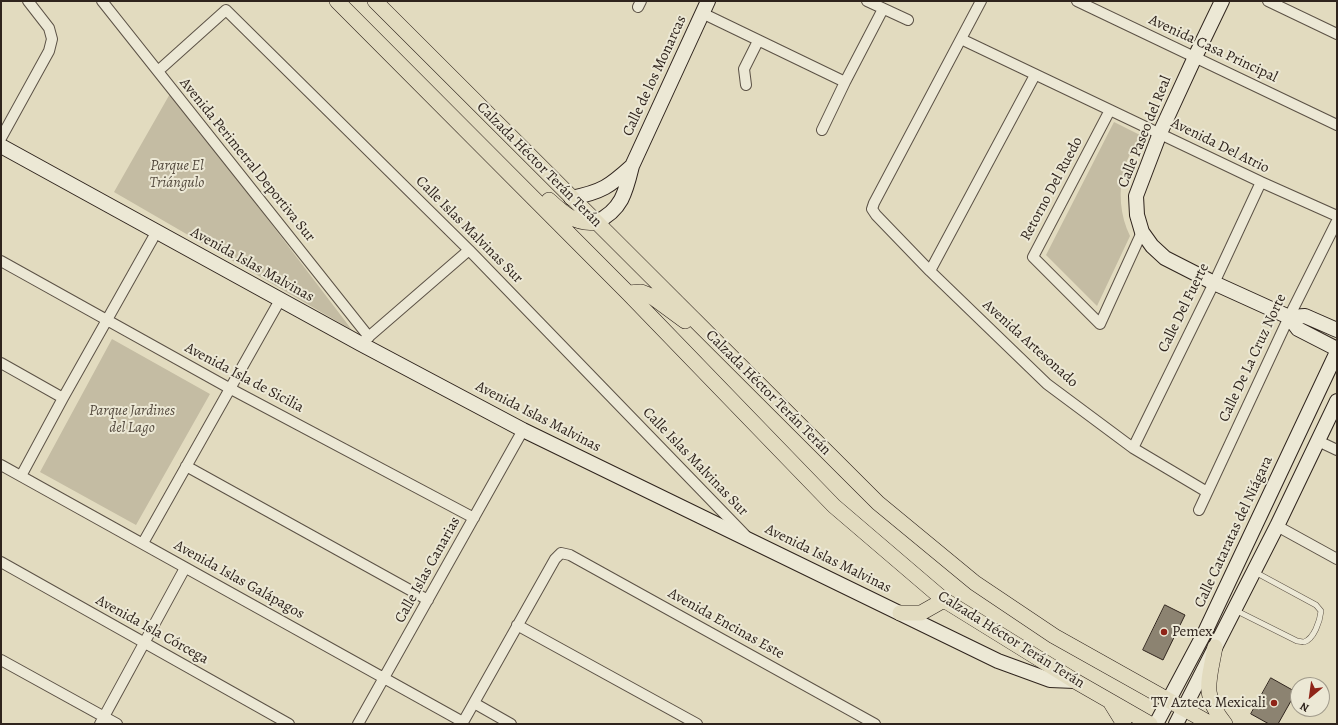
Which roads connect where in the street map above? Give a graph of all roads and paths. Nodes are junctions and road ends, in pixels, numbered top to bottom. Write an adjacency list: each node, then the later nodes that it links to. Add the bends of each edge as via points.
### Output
1 (28, 1): 25 (street, via 49,28 52,39 49,51)
2 (102, 1): 17 (street, Avenida Perimetral Deportiva Sur)
3 (337, 1): 28 (main road, Calzada Héctor Terán Terán)
4 (375, 1): 30 (main road, Calzada Héctor Terán Terán)
5 (867, 1): 11 (street)
6 (981, 1): 14 (street)
7 (1077, 1): 16 (street, Avenida Casa Principal)
8 (1222, 1): 16 (street, Calle Paseo del Real)
9 (1268, 1): 13 (street)
10 (705, 7): 15 (street); 27 (street, Calle de los Monarcas)
11 (883, 9): 12 (street); 19 (street)
12 (908, 20)
13 (1337, 34)
14 (961, 39): 18 (street, Avenida Del Atrio); 38 (street, Avenida Artesonado, via 872,209)
15 (758, 41): 19 (street); 20 (street, via 744,69)
16 (1195, 57): 22 (street, Avenida Casa Principal); 24 (street, Calle Paseo del Real)
17 (158, 71): 36 (street, Calle Islas Malvinas Sur, via 226,10); 45 (street, Avenida Perimetral Deportiva Sur)
18 (1036, 75): 21 (street, Avenida Del Atrio); 38 (street)
19 (845, 82): 23 (street)
20 (746, 85)
21 (1110, 110): 24 (street, Avenida Del Atrio); 35 (street, Retorno Del Ruedo, via 1033,257 1100,324)
22 (1337, 125)
23 (822, 130)
24 (1160, 133): 29 (street, Avenida Del Atrio); 35 (street, Calle Paseo del Real, via 1136,196 1137,215)
25 (1, 138)
26 (1, 146): 34 (street, Avenida Islas Malvinas)
27 (632, 166): 30 (street, Calle de los Monarcas, via 602,190); 33 (street, Calle de los Monarcas, via 621,201 606,217)
28 (509, 174): 33 (main road, via 533,185 572,218 588,223); 40 (main road, Calzada Héctor Terán Terán)
29 (1261, 182): 31 (street, Avenida Del Atrio); 39 (street, Calle Del Fuerte)
30 (571, 198): 33 (main road, Calzada Héctor Terán Terán)
31 (1337, 216)
32 (1337, 221): 42 (street, Calle De La Cruz Norte)
33 (596, 222): 46 (main road, Calzada Héctor Terán Terán)
34 (157, 231): 41 (street, Avenida Islas Malvinas); 43 (street)
35 (1142, 232): 39 (street, Calle Paseo del Real, via 1165,258)
36 (469, 250): 45 (street); 63 (street, Calle Islas Malvinas Sur)
37 (1, 261): 43 (street, Avenida Isla de Sicilia)
38 (930, 271): 54 (street, Avenida Artesonado, via 1047,384)
39 (1214, 283): 42 (street, Calle Paseo del Real); 54 (street, Calle Del Fuerte)
40 (628, 293): 46 (main road, via 641,292 651,296); 70 (main road, Calzada Héctor Terán Terán, via 834,506)
41 (280, 300): 45 (street, Avenida Islas Malvinas); 49 (street)
42 (1289, 316): 44 (street, Calle Paseo del Real, via 1305,316); 47 (street, Calle Paseo del Real, via 1298,329); 59 (street, Calle De La Cruz Norte)
43 (107, 320): 49 (street, Avenida Isla de Sicilia); 50 (street)
44 (1337, 330)
45 (365, 340): 52 (street, Avenida Islas Malvinas)
46 (716, 342): 79 (main road, Calzada Héctor Terán Terán, via 878,502 975,583 1054,636)
47 (1337, 351): 79 (street, Calle Cataratas del Niágara, via 1205,632)
48 (1, 363): 50 (street)
49 (229, 388): 57 (street); 61 (street, Avenida Isla de Sicilia)
50 (63, 398): 58 (street)
51 (1337, 401): 53 (street)
52 (523, 430): 61 (street, Calle Islas Canarias); 63 (street, Avenida Islas Malvinas)
53 (1318, 441): 55 (street); 62 (street)
54 (1134, 448): 59 (street, Avenida Artesonado)
55 (1337, 450)
56 (1, 465): 58 (street, Avenida Islas Galápagos)
57 (186, 466): 64 (street); 69 (street)
58 (21, 476): 64 (street, Avenida Islas Galápagos)
59 (1207, 492): 60 (street, Calle De La Cruz Norte)
60 (1199, 510)
61 (474, 518): 69 (street, Calle Islas Canarias)
62 (1277, 526): 65 (street); 68 (street)
63 (750, 540): 72 (street, Avenida Islas Malvinas)
64 (143, 543): 67 (street, Avenida Islas Galápagos)
65 (1337, 559)
66 (1, 562): 74 (street, Avenida Isla Córcega)
67 (185, 568): 74 (street); 77 (street, Avenida Islas Galápagos)
68 (1254, 571): 71 (street); 71 (lane, via 1316,605 1321,612 1312,637 1305,642 1297,641)
69 (428, 600): 77 (street, Calle Islas Canarias)
70 (944, 600): 72 (main road, via 921,613); 78 (main road, Calzada Héctor Terán Terán)
71 (1234, 610): 75 (street)
72 (900, 612): 78 (street, Avenida Islas Malvinas, via 998,661 1050,680)
73 (518, 625): 81 (street); 89 (street); 90 (street, Avenida Encinas Este, via 555,559 561,553 570,555)
74 (145, 644): 83 (street); 86 (street, Avenida Isla Córcega)
75 (1216, 647): 82 (street); 96 (main road, via 1208,689 1210,699)
76 (1, 660): 83 (street)
77 (385, 677): 84 (street, Avenida Islas Galápagos); 87 (street, Calle Islas Canarias)
78 (1075, 681): 80 (main road, Calzada Héctor Terán Terán)
79 (1169, 700): 82 (main road, Calzada Héctor Terán Terán); 93 (street, Calle Cataratas del Niágara)
80 (1111, 702): 91 (main road); 92 (main road, Calzada Héctor Terán Terán)
81 (474, 703): 84 (street); 88 (street)
82 (1184, 709): 94 (street); 95 (main road, Calzada Héctor Terán Terán)
83 (102, 720): 85 (street)
84 (462, 723)
85 (117, 724)
86 (289, 724)
87 (358, 724)
88 (511, 724)
89 (697, 724)
90 (875, 724)
91 (1124, 724)
92 (1150, 724)
93 (1156, 724)
94 (1176, 724)
95 (1211, 724)
96 (1225, 724)

